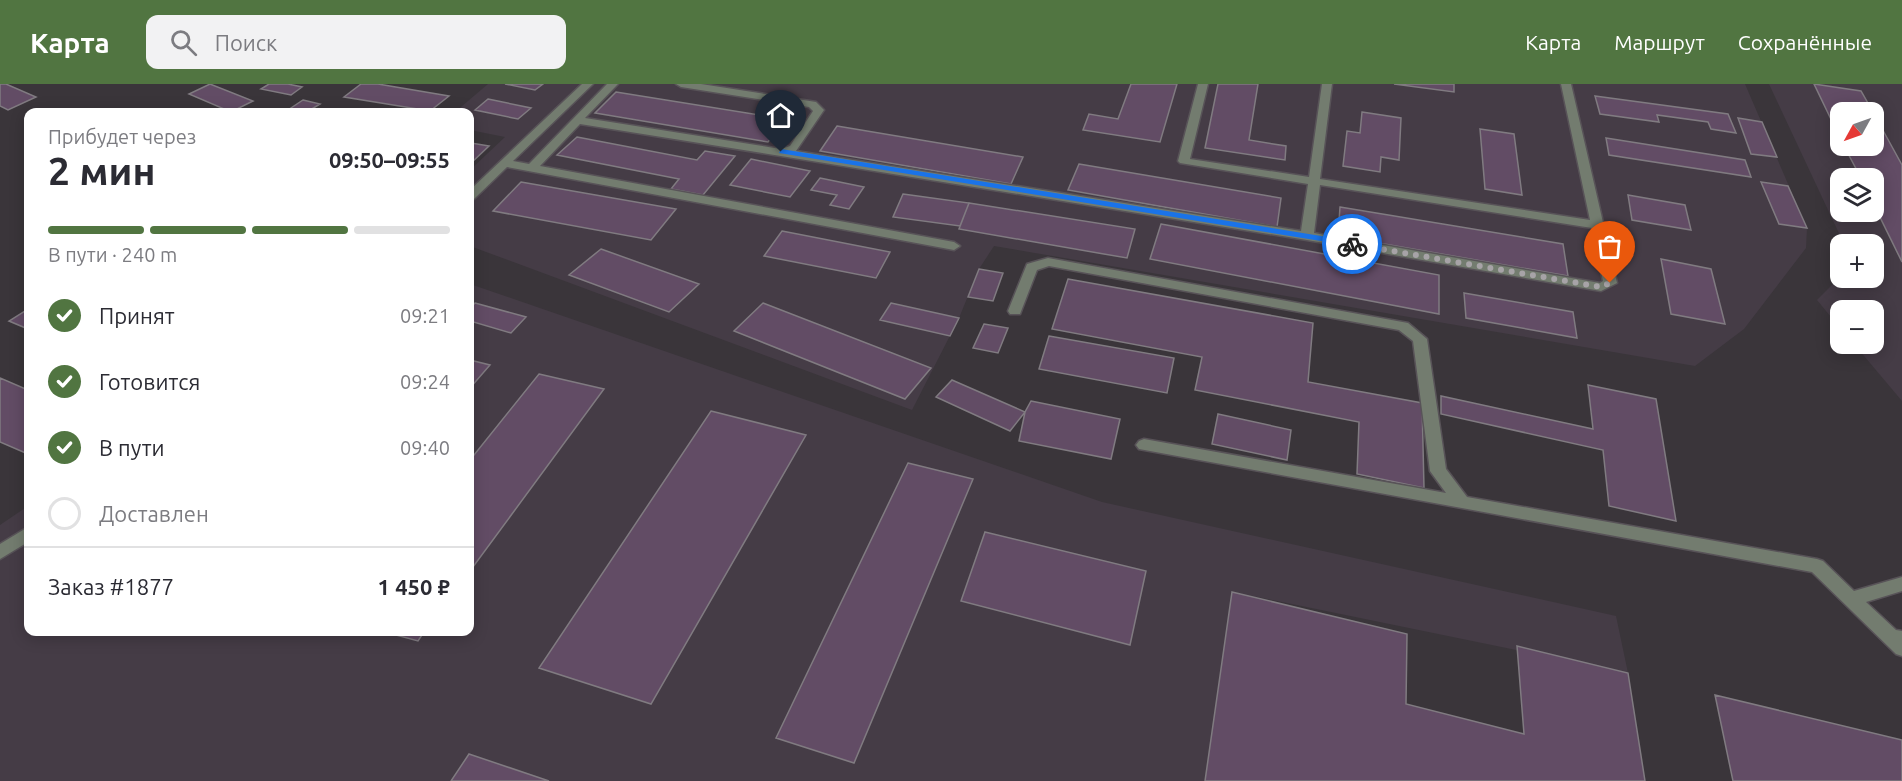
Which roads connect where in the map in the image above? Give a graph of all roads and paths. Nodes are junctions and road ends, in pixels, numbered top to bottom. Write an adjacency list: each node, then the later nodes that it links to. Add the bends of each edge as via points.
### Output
1 (588, 84): 9 (street)
2 (613, 84): 7 (street)
3 (681, 84): 8 (street, via 812,104 819,110 794,148)
4 (1203, 84): 11 (street, via 1185,161)
5 (1327, 84): 11 (street)
6 (1566, 84): 13 (street)
7 (577, 120): 8 (street); 10 (street)
8 (781, 152): 14 (street)
9 (506, 163): 10 (street); 12 (street)
10 (532, 168): 15 (street)
11 (1314, 182): 13 (street); 14 (street)
12 (474, 192)
13 (1598, 225): 14 (street, via 1610,283 1601,287)
14 (1307, 236)
15 (954, 246)
16 (1014, 311): 18 (street, via 1032,267 1048,262 1403,326 1420,339 1438,471)
17 (1144, 445): 18 (street)
18 (1462, 502): 22 (street, via 1817,566)
19 (24, 537): 20 (street)
20 (0, 552)
21 (1902, 584): 22 (street)
22 (1851, 599): 23 (street)
23 (1898, 641)

